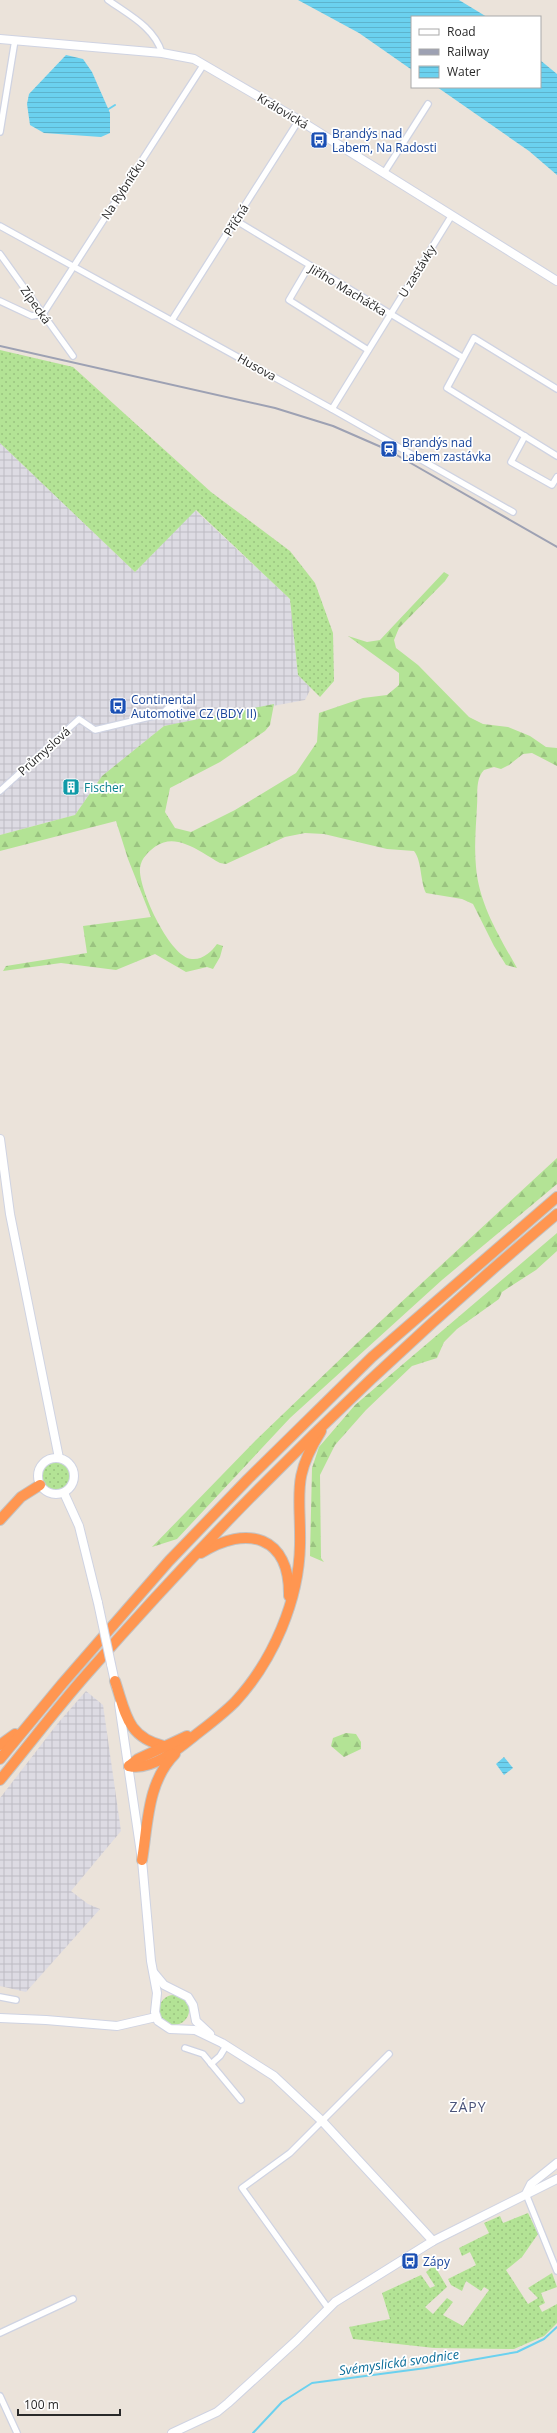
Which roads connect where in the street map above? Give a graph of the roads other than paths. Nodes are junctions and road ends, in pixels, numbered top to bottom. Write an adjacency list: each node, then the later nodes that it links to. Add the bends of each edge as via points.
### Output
1 (108, 0): 4 (street, via 147,27 157,40)
2 (0, 39): 3 (main road, Královická)
3 (15, 40): 4 (main road, Královická); 8 (street)
4 (162, 53): 5 (main road, Královická, via 183,55)
5 (204, 64): 7 (main road, Královická); 14 (street, Na Rybníčku)
6 (428, 104): 9 (street)
7 (299, 120): 9 (main road, Královická); 11 (street, Příčná)
8 (0, 132)
9 (384, 173): 10 (main road, Královická)
10 (452, 215): 16 (main road, Královická); 19 (street, U zastávky)
11 (236, 220): 15 (street, Jiřího Macháčka); 20 (street, Příčná)
12 (0, 226): 14 (street, Husova)
13 (0, 254): 18 (street, Zípecká)
14 (74, 265): 18 (street, Na Rybníčku); 20 (street, Husova)
15 (309, 266): 19 (street, Jiřího Macháčka); 21 (street, via 289,300)
16 (557, 281)
17 (0, 301): 18 (street, via 32,316)
18 (43, 314): 22 (street, Zípecká)
19 (389, 315): 21 (street, U zastávky); 23 (street, Jiřího Macháčka)
20 (172, 320): 25 (street, Husova)
21 (368, 350): 25 (street, U zastávky)
22 (72, 356)
23 (462, 357): 24 (street, via 474,338); 26 (street, via 447,388)
24 (557, 389)
25 (332, 409): 29 (street, Husova)
26 (525, 436): 27 (street); 28 (street, via 511,462 552,485)
27 (557, 456)
28 (557, 477)
29 (513, 512)
30 (178, 706): 31 (street, Průmyslová, via 168,708 162,714 95,730 79,719)
31 (0, 791)
32 (0, 1139): 36 (main road, via 10,1214)
33 (557, 1197): 43 (highway, via 372,1357 248,1479 169,1561)
34 (557, 1214): 35 (highway)
35 (341, 1406): 40 (highway); 41 (highway, via 315,1441 301,1471 298,1490 299,1562)
36 (59, 1458): 37 (main road, via 47,1459 39,1468); 38 (main road, via 69,1463 74,1473 72,1485)
37 (40, 1485): 38 (main road, via 50,1494); 39 (highway, via 21,1497)
38 (64, 1493): 42 (main road, bridge, via 79,1526)
39 (0, 1520)
40 (181, 1569): 41 (highway, via 199,1554 227,1539 245,1536 256,1539 273,1549 281,1559 288,1580); 50 (highway, via 84,1676)
41 (288, 1608): 44 (highway, via 272,1648 258,1671 235,1701)
42 (115, 1681): 47 (highway, via 135,1732 146,1741); 49 (main road)
43 (36, 1714): 46 (highway); 48 (highway)
44 (202, 1730): 45 (highway); 47 (highway)
45 (184, 1744): 49 (highway, via 146,1766); 51 (highway, via 166,1763 155,1785)
46 (0, 1745)
47 (164, 1746): 49 (highway)
48 (0, 1759)
49 (129, 1766): 51 (main road)
50 (0, 1780)
51 (142, 1860): 52 (main road)
52 (153, 1971): 53 (main road, via 164,1985); 56 (main road)
53 (174, 1991): 56 (main road, via 163,1994); 57 (main road, via 188,1997)
54 (0, 1998): 55 (street)
55 (16, 2000)
56 (156, 2002): 58 (main road)
57 (194, 2010): 60 (main road, via 190,2022); 61 (main road, via 199,2025)
58 (156, 2017): 59 (main road, via 117,2026); 60 (main road, via 165,2028)
59 (0, 2018)
60 (180, 2029): 61 (main road, via 195,2030)
61 (224, 2044): 64 (street, via 220,2056); 66 (main road, via 274,2076)
62 (185, 2048): 64 (street, via 203,2054)
63 (389, 2054): 66 (street)
64 (211, 2064): 65 (street)
65 (241, 2100)
66 (323, 2122): 70 (main road); 73 (street, via 290,2153 242,2188)
67 (557, 2163): 69 (main road, via 531,2184)
68 (557, 2179): 69 (main road)
69 (526, 2194): 70 (main road); 71 (street)
70 (433, 2240): 73 (main road)
71 (557, 2271)
72 (73, 2299): 74 (street)
73 (328, 2308): 77 (main road, via 228,2404 217,2412)
74 (0, 2333)
75 (0, 2396): 76 (street)
76 (17, 2433)
77 (172, 2433)

